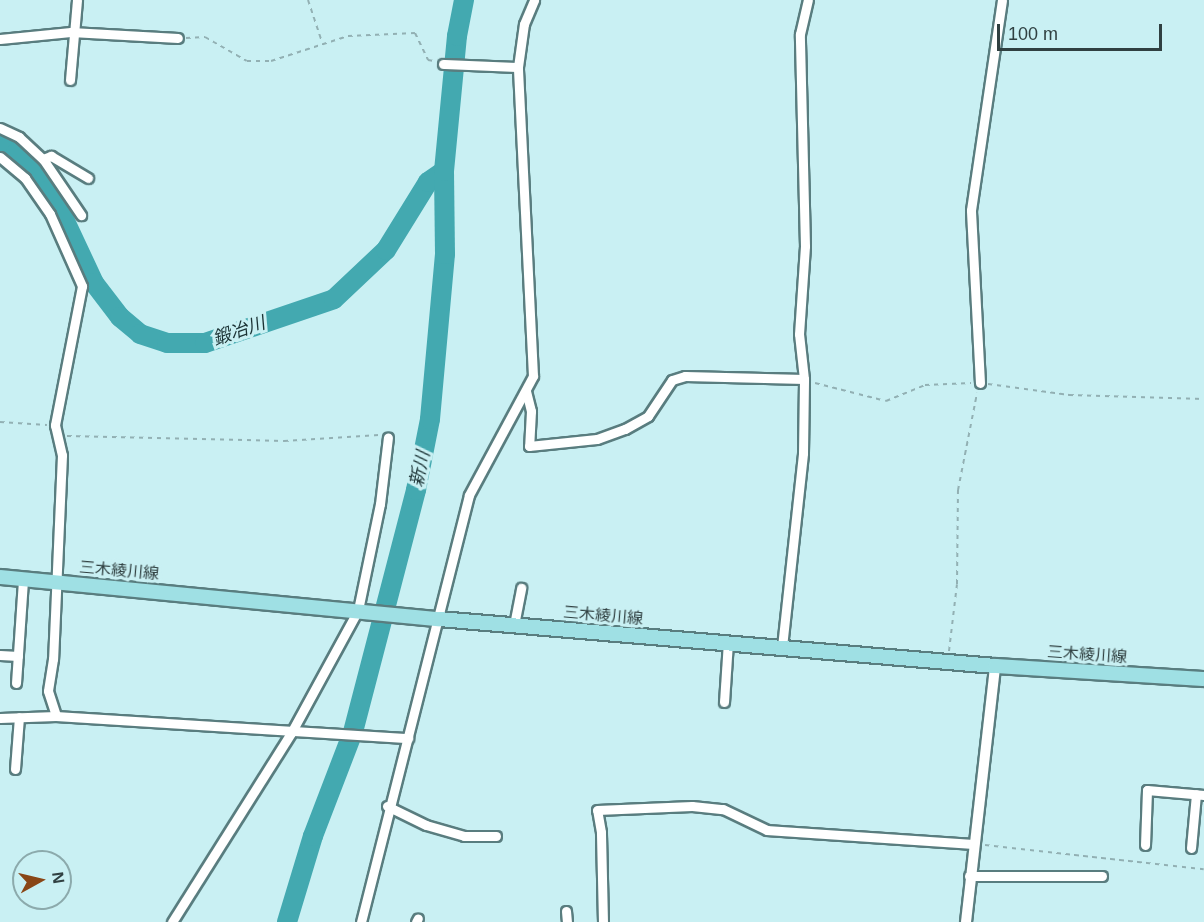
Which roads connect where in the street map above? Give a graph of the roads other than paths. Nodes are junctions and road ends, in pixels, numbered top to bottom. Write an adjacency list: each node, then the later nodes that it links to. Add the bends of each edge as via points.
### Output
1 (77, 0): 5 (street)
2 (534, 0): 9 (street, via 524,24)
3 (808, 0): 16 (street, via 800,34 804,246 799,334)
4 (1002, 0): 17 (street, via 970,210)
5 (71, 32): 6 (street); 7 (street); 10 (street)
6 (178, 38)
7 (0, 39)
8 (443, 64): 9 (street)
9 (518, 67): 18 (street, via 532,351 532,376)
10 (70, 80)
11 (0, 128): 13 (street, via 19,137)
12 (0, 157): 22 (street, via 25,178 50,214 82,286 56,425 62,455)
13 (43, 159): 14 (street, via 51,156); 15 (street)
14 (88, 178)
15 (81, 215)
16 (804, 379): 18 (street, via 685,376 672,380 648,416 626,429 597,439 529,446 531,411); 28 (street, via 803,453)
17 (980, 382)
18 (526, 391): 25 (street, via 469,495)
19 (388, 437): 24 (street)
20 (0, 577): 21 (main road, 三木綾川線)
21 (23, 579): 22 (main road, 三木綾川線); 30 (street)
22 (56, 582): 24 (main road, 三木綾川線); 35 (street, via 48,691)
23 (521, 588): 26 (street)
24 (364, 611): 25 (main road, 三木綾川線); 38 (street)
25 (439, 619): 26 (main road, 三木綾川線); 39 (street)
26 (514, 625): 27 (main road, 三木綾川線)
27 (728, 642): 28 (main road, 三木綾川線); 34 (street)
28 (782, 646): 31 (main road, 三木綾川線)
29 (0, 655): 30 (street)
30 (18, 656): 33 (street)
31 (995, 666): 32 (main road, 三木綾川線); 44 (street)
32 (1204, 679)
33 (16, 683)
34 (724, 702)
35 (56, 716): 36 (street); 38 (street)
36 (19, 717): 37 (street); 40 (street)
37 (0, 718)
38 (291, 733): 39 (street); 50 (street)
39 (408, 738): 42 (street)
40 (15, 769)
41 (1200, 794): 45 (street, via 1148,790); 46 (street)
42 (387, 806): 43 (street, via 426,825 464,836); 51 (street)
43 (496, 836)
44 (973, 844): 47 (street); 53 (street, via 767,830 712,808 597,810)
45 (1145, 845)
46 (1191, 848)
47 (969, 876): 48 (street); 54 (street)
48 (1102, 876)
49 (566, 911): 52 (street)
50 (172, 922)
51 (361, 922)
52 (567, 922)
53 (603, 922)
54 (966, 922)

